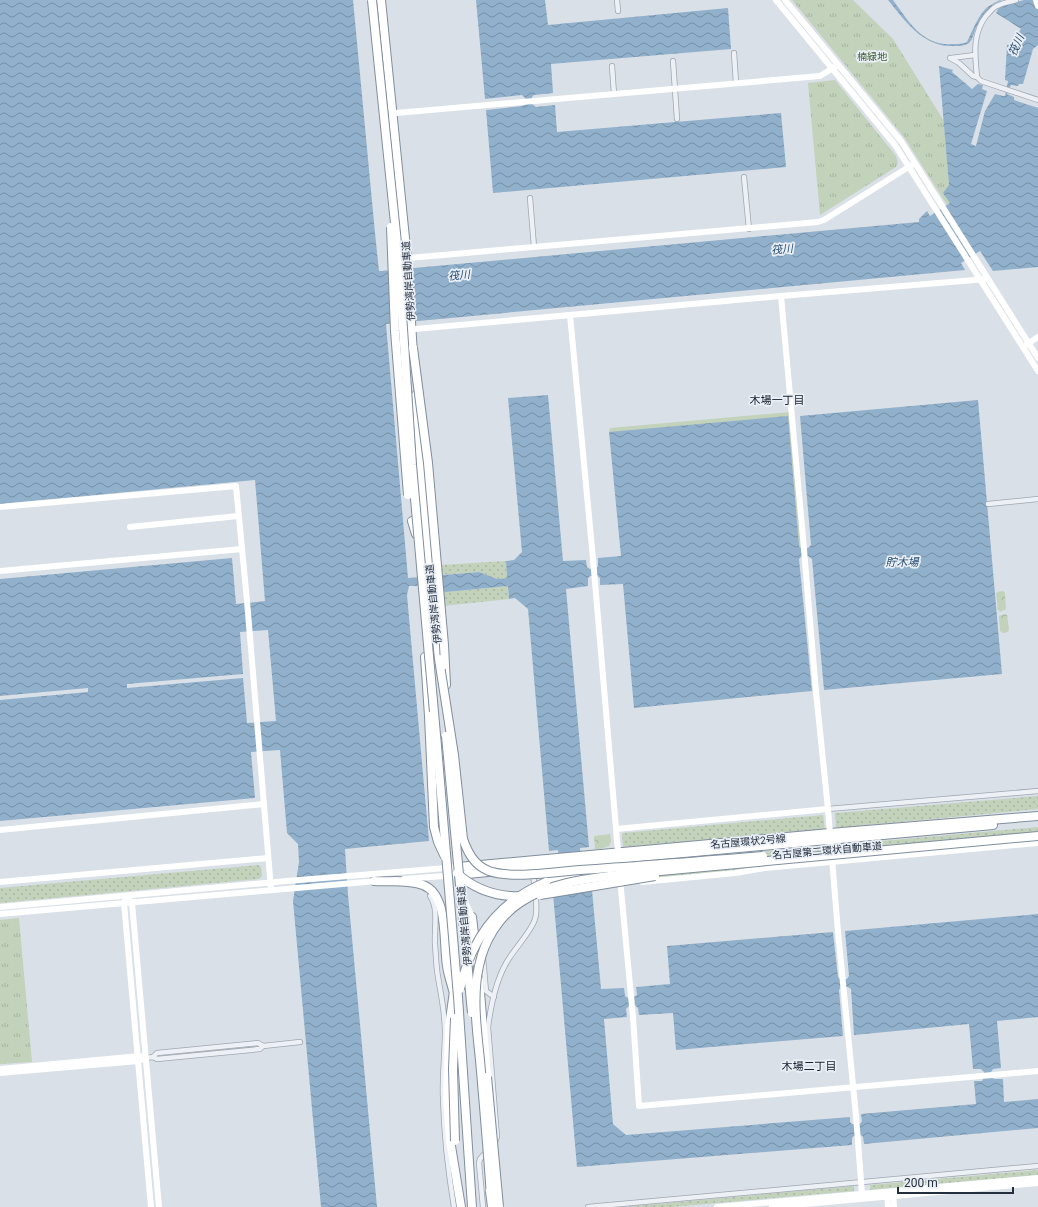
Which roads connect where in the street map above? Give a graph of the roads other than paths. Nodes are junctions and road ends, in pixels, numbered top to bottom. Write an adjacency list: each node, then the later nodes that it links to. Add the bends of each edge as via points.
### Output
1 (372, 0): 23 (highway, 伊勢湾岸自動車道, bridge)
2 (381, 0): 39 (highway, 伊勢湾岸自動車道, via 406,250)
3 (617, 0): 9 (street)
4 (776, 0): 15 (street)
5 (785, 0): 13 (street)
6 (1016, 0): 11 (street, via 995,7 984,20 976,35)
7 (1036, 0): 8 (street)
8 (1038, 6)
9 (618, 11)
10 (734, 52): 17 (street)
11 (975, 55): 16 (street); 16 (street, via 950,58)
12 (672, 60): 18 (street)
13 (838, 65): 15 (street); 24 (street, via 901,141)
14 (612, 66): 19 (street)
15 (832, 69): 17 (street, via 820,76); 25 (street, via 895,145)
16 (977, 77): 20 (street, via 981,81)
17 (736, 83): 18 (street)
18 (675, 88): 19 (street); 22 (street)
19 (614, 94): 21 (street)
20 (1038, 100)
21 (396, 113)
22 (678, 118)
23 (386, 125): 48 (highway, 伊勢湾岸自動車道, bridge); 48 (highway, bridge, via 395,330 404,450 412,521)
24 (915, 163): 25 (street); 28 (street)
25 (909, 167): 28 (street); 29 (street, via 824,220)
26 (744, 177): 29 (street)
27 (530, 198): 30 (street)
28 (934, 200): 32 (street); 33 (street)
29 (749, 229): 30 (street)
30 (534, 247): 31 (street)
31 (409, 258)
32 (986, 276): 33 (street); 38 (street)
33 (978, 277): 34 (street); 38 (street)
34 (781, 296): 35 (street); 54 (street)
35 (570, 314): 36 (street); 57 (street)
36 (415, 329)
37 (1038, 338): 38 (street)
38 (1026, 345): 40 (street); 41 (street)
39 (413, 348): 50 (highway, 伊勢湾岸自動車道, bridge, via 423,507); 51 (highway, bridge, via 431,494 444,645)
40 (1038, 358)
41 (1038, 371)
42 (1038, 499): 43 (street)
43 (988, 504)
44 (0, 507): 45 (street, via 236,486)
45 (238, 516): 46 (street); 47 (street)
46 (130, 526)
47 (242, 549): 49 (street); 53 (street)
48 (422, 568): 68 (highway, bridge, via 421,600 433,823 440,849 456,871 484,891 522,897); 103 (highway, 伊勢湾岸自動車道, bridge, via 458,997)
49 (0, 571)
50 (439, 659): 69 (highway, bridge, via 455,761 462,831 465,846 476,863 487,870 503,874); 98 (highway, 伊勢湾岸自動車道, bridge)
51 (447, 719)
52 (1038, 791): 54 (street)
53 (264, 804): 58 (street); 64 (street)
54 (828, 810): 57 (street); 60 (street)
55 (1038, 816): 60 (highway, 名古屋環状2号線)
56 (1038, 821): 60 (highway, 名古屋環状2号線)
57 (616, 829): 63 (street)
58 (0, 830)
59 (1038, 831): 69 (highway, 名古屋第二環状自動車道, bridge)
60 (830, 836): 63 (highway, 名古屋環状2号線); 65 (street)
61 (1038, 836): 68 (highway, 名古屋第二環状自動車道, bridge)
62 (1038, 843): 65 (street)
63 (618, 856): 66 (highway, 名古屋環状2号線); 74 (street)
64 (268, 858): 73 (street); 75 (street)
65 (833, 861): 74 (street); 91 (street)
66 (547, 862): 67 (highway, 名古屋環状2号線); 70 (highway, 名古屋環状2号線)
67 (533, 867): 70 (highway, 名古屋環状2号線); 84 (street, via 537,911 535,921 508,959)
68 (706, 867): 98 (highway, bridge, via 609,876 554,886 537,892 519,903 494,930 481,958 476,989 477,1032)
69 (616, 868): 102 (highway, bridge, via 546,882 526,892 497,914 472,950 456,1004 454,1033 454,1115)
70 (456, 872): 71 (street); 72 (street); 82 (street); 83 (highway, via 458,956)
71 (350, 879): 72 (street); 75 (street, via 287,881); 75 (street, via 287,888)
72 (374, 881): 83 (highway, via 419,884 435,894 442,913 446,965)
73 (0, 882)
74 (621, 884): 91 (street, via 639,1106)
75 (270, 886): 76 (street); 79 (street)
76 (127, 896): 78 (street); 79 (street); 80 (street)
77 (430, 896): 101 (street, via 434,907 438,976 444,1014 443,1105)
78 (124, 903): 79 (street); 81 (street); 86 (street)
79 (132, 903): 87 (street)
80 (0, 907)
81 (0, 914)
82 (472, 917): 84 (street, via 482,948 486,991); 106 (highway, bridge)
83 (453, 996): 102 (highway, via 448,1070 448,1124)
84 (494, 997): 104 (street, via 488,1027 497,1137 479,1163)
85 (300, 1042): 87 (street, via 263,1046 260,1043 157,1053)
86 (138, 1058): 87 (street); 88 (street); 90 (street); 99 (street)
87 (146, 1058): 100 (street)
88 (0, 1069)
89 (1038, 1070): 91 (street)
90 (0, 1073)
91 (853, 1087): 94 (street)
92 (1038, 1166): 94 (street)
93 (1038, 1178): 97 (street)
94 (861, 1182): 96 (street); 107 (street)
95 (1038, 1183): 97 (street)
96 (862, 1194): 97 (street); 108 (street)
97 (890, 1194): 109 (street); 110 (street); 111 (street)
98 (491, 1197): 105 (highway, 伊勢湾岸自動車道, bridge)
99 (151, 1207)
100 (159, 1207)
101 (454, 1207)
102 (461, 1207)
103 (472, 1207)
104 (483, 1207)
105 (492, 1207)
106 (499, 1207)
107 (588, 1207)
108 (718, 1207)
109 (772, 1207)
110 (888, 1207)
111 (894, 1207)

